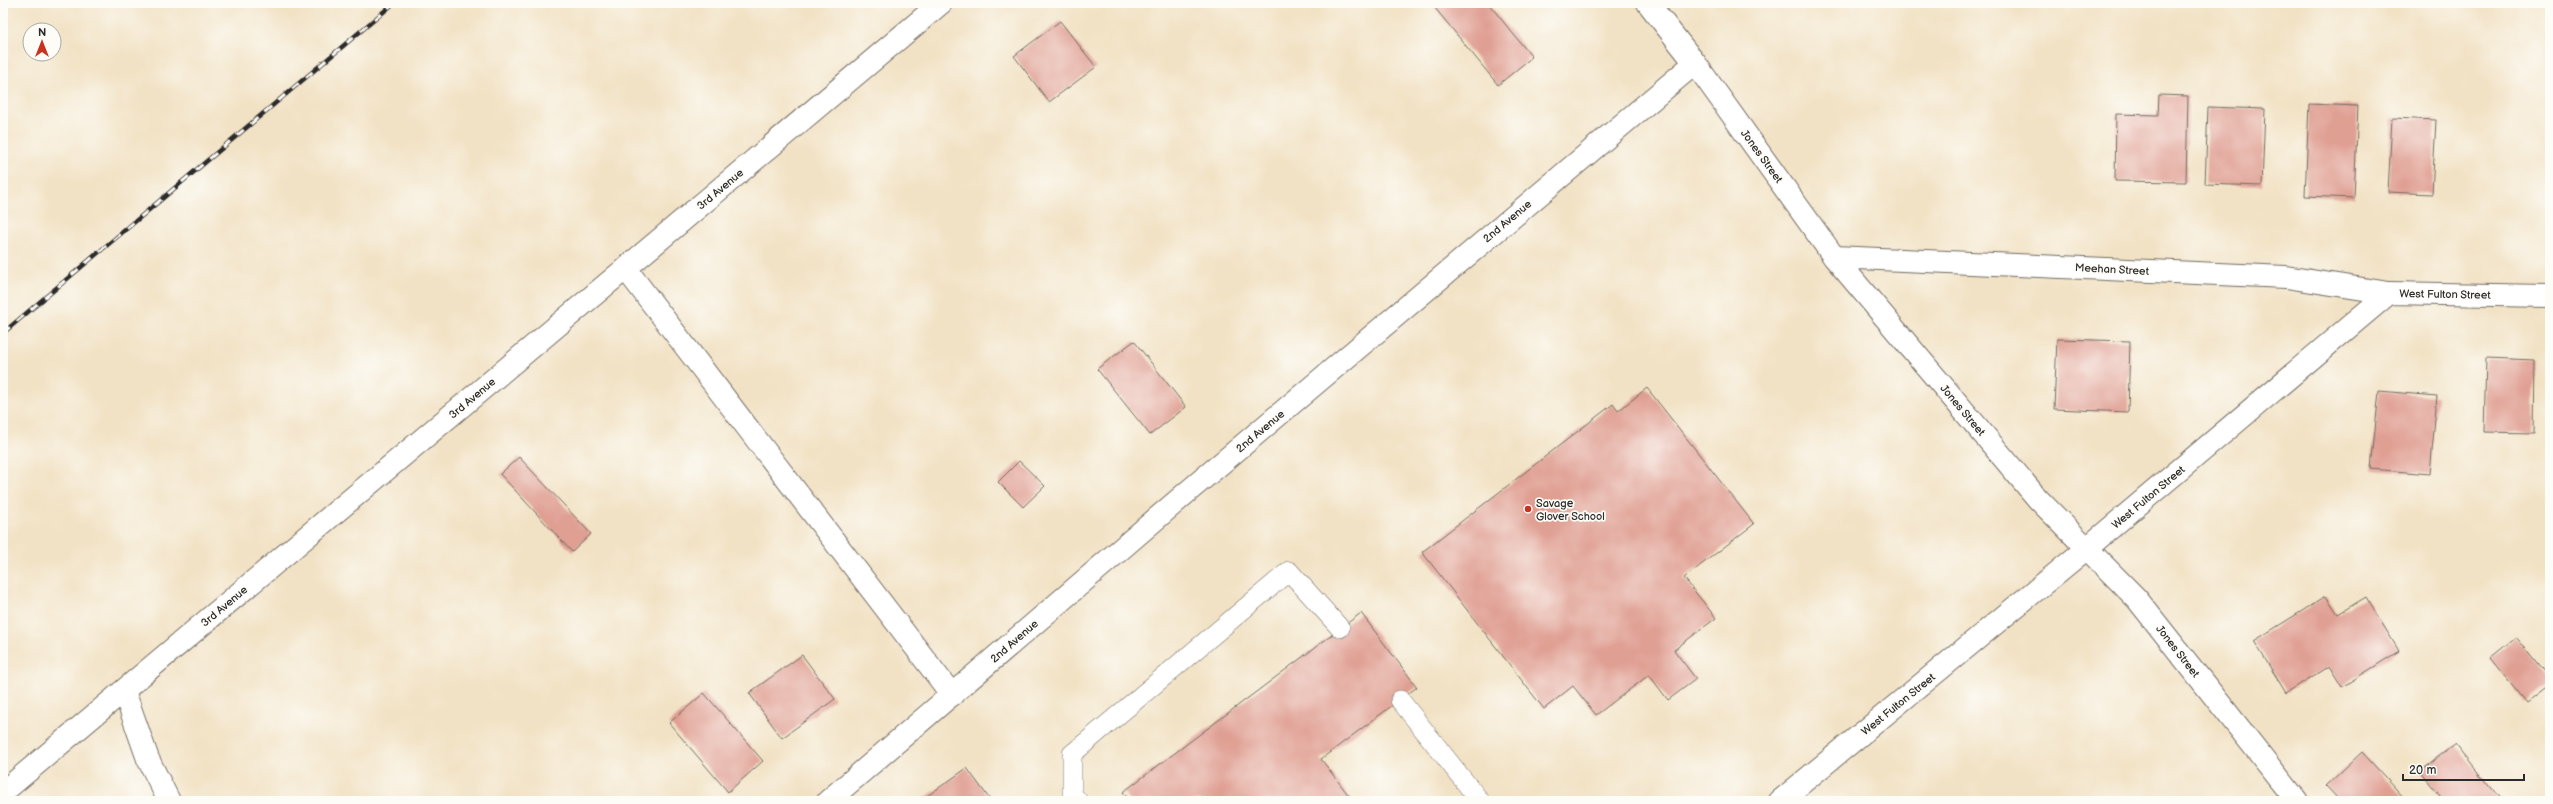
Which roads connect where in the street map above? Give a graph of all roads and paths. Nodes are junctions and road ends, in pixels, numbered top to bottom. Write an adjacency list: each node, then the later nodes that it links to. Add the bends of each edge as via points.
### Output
1 (941, 3): 5 (street, 3rd Avenue)
2 (1648, 3): 3 (street, Jones Street)
3 (1694, 63): 4 (street, Jones Street); 11 (street, 2nd Avenue)
4 (1834, 257): 6 (street, Meehan Street, via 2286,277); 8 (street, Jones Street, via 2038,499)
5 (626, 269): 10 (street, 3rd Avenue); 11 (street)
6 (2389, 293): 7 (street, West Fulton Street); 8 (street, West Fulton Street)
7 (2550, 296)
8 (2087, 548): 18 (street, West Fulton Street); 19 (street, Jones Street, via 2136,599)
9 (1340, 628): 14 (lane, via 1290,570 1072,754)
10 (124, 691): 13 (street, 3rd Avenue); 15 (street, via 148,759)
11 (952, 695): 16 (street, 2nd Avenue)
12 (1400, 700): 17 (lane)
13 (3, 792)
14 (1071, 799)
15 (169, 801)
16 (828, 801)
17 (1480, 801)
18 (1780, 801)
19 (2297, 801)

